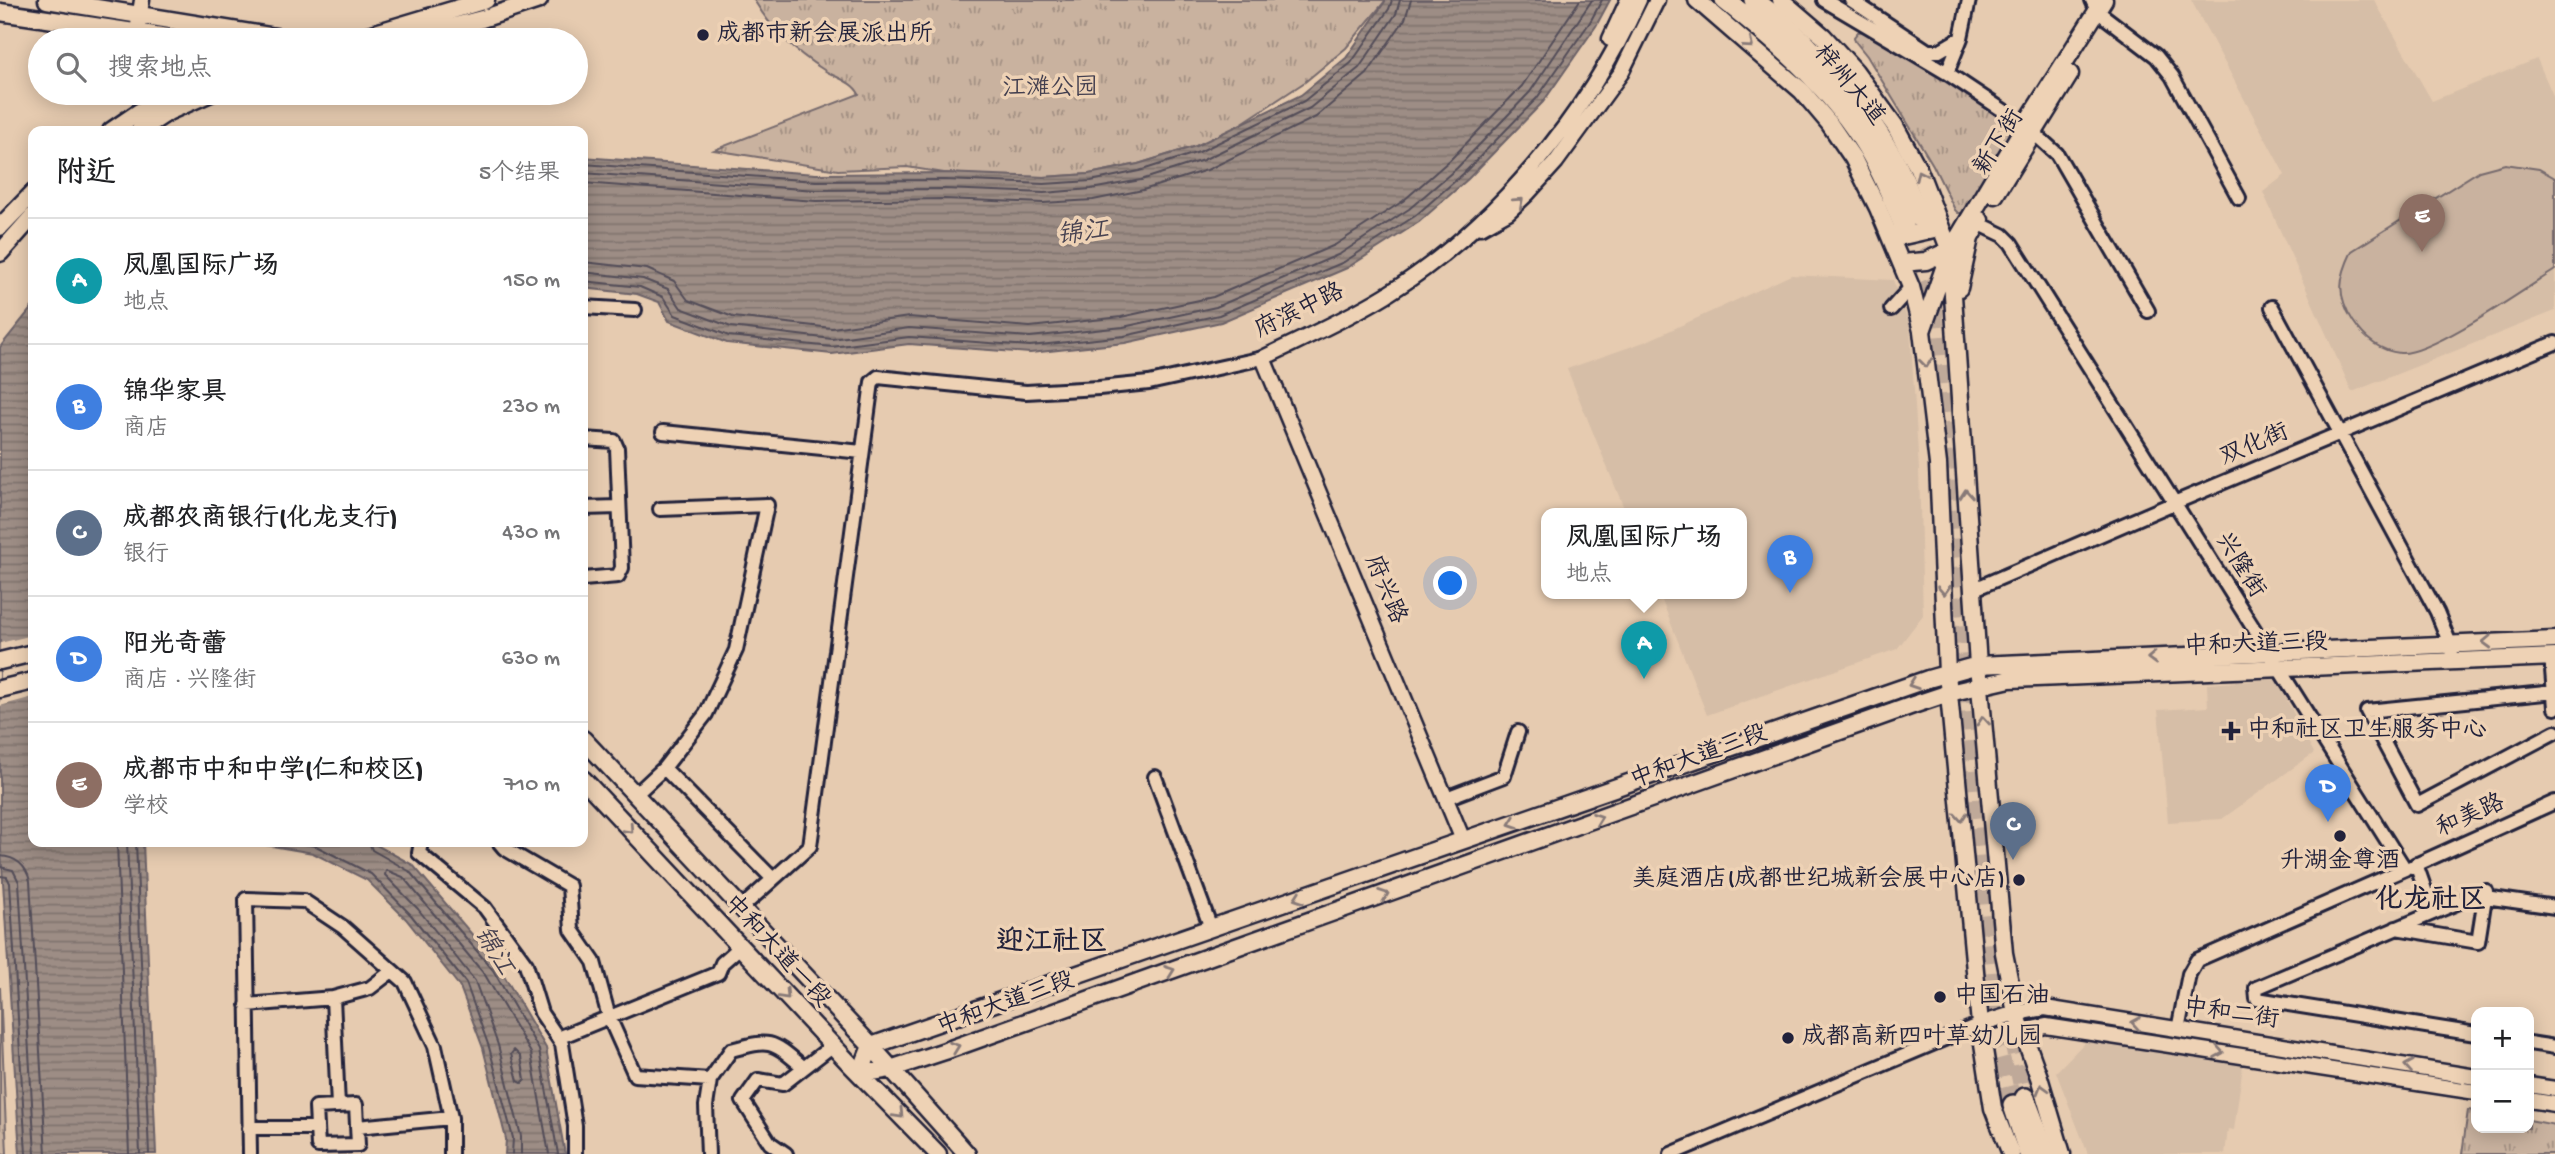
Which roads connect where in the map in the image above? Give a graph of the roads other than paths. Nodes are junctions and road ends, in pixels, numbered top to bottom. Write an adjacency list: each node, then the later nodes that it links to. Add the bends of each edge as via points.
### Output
1 (47, 0): 15 (main road)
2 (485, 0): 21 (main road)
3 (539, 0): 22 (main road)
4 (1628, 0): 36 (street, via 1581,91 1552,133)
5 (1639, 0): 36 (street, 府滨中路, via 1579,108 1543,155)
6 (1657, 0): 36 (street, one-way to 6, via 1508,212 1556,162 1620,72)
7 (1697, 0): 34 (main road, one-way to 34, via 1802,91 1853,158)
8 (1724, 0): 34 (highway, 梓州大道, via 1783,48 1839,107)
9 (1754, 0): 34 (highway, 梓州大道, via 1800,39 1855,101 1893,158)
10 (1782, 0): 34 (main road, one-way to 10, via 1918,168 1895,125 1856,71)
11 (1824, 0): 24 (street)
12 (1851, 0): 23 (street, via 1928,51 1939,51)
13 (1969, 0): 23 (street)
14 (2115, 0): 16 (main road, 新下街)
15 (141, 7): 19 (street); 20 (main road)
16 (2099, 7): 29 (main road, 新下街); 31 (street, via 2156,56 2172,76)
17 (0, 12): 18 (main road)
18 (110, 28)
19 (138, 28)
20 (238, 28)
21 (392, 28)
22 (448, 28)
23 (1961, 38): 24 (street)
24 (1947, 73): 29 (street)
25 (153, 105): 27 (main road)
26 (184, 105): 28 (main road)
27 (118, 126)
28 (147, 126)
29 (2029, 129): 33 (main road, 新下街); 38 (main road, 新下街); 46 (street, via 2057,154)
30 (28, 198): 35 (main road)
31 (2239, 198)
32 (28, 222): 39 (main road)
33 (1978, 223): 37 (main road, 新下街); 55 (street, 兴隆街, via 2011,243)
34 (1913, 224): 38 (main road); 40 (main road)
35 (0, 228)
36 (1461, 238): 50 (street, 府滨中路, via 1385,295)
37 (1970, 238): 38 (main road); 47 (main road, 新下街)
38 (1950, 251): 40 (main road, via 1926,261); 47 (main road); 48 (main road, 新下街)
39 (0, 253)
40 (1901, 262): 41 (main road)
41 (1911, 287): 44 (street); 48 (main road)
42 (588, 307): 45 (street)
43 (2272, 307): 52 (street)
44 (1891, 309)
45 (635, 310)
46 (2148, 311)
47 (1954, 322): 60 (main road, one-way to 47)
48 (1922, 331): 70 (main road, one-way to 70, via 1938,464)
49 (2555, 343): 52 (street, 双化街)
50 (1263, 358): 54 (street, 府滨中路, via 1149,383 1099,388 1026,391 878,377 870,389); 84 (street, 府兴路)
51 (663, 432): 54 (street)
52 (2340, 433): 55 (street, 双化街); 62 (street)
53 (588, 439): 56 (street, via 614,441)
54 (862, 452): 90 (street, via 810,846)
55 (2174, 503): 60 (street, 双化街); 63 (street, 兴隆街)
56 (619, 507): 57 (street); 59 (street, via 622,568 618,576)
57 (588, 509)
58 (660, 509): 80 (street, via 767,505 736,650 706,714)
59 (588, 579)
60 (1972, 590): 68 (main road)
61 (2555, 640): 62 (main road, 中和大道三段, one-way to 62)
62 (2450, 644): 63 (main road, 中和大道三段); 66 (street)
63 (2269, 653): 68 (main road, 中和大道三段, one-way to 68); 69 (street, 兴隆街)
64 (28, 654): 67 (main road)
65 (2553, 657): 66 (main road, 中和大道三段); 74 (street)
66 (2451, 661): 69 (main road, 中和大道三段)
67 (0, 662)
68 (1978, 664): 70 (main road, 中和大道三段); 72 (main road)
69 (2279, 668): 72 (main road, 中和大道三段, via 2010,679); 89 (street, 兴隆街)
70 (1947, 673): 75 (main road); 86 (main road, 中和大道三段, one-way to 86)
71 (28, 682): 73 (main road)
72 (1980, 685): 75 (main road, 中和大道三段); 101 (main road, one-way to 72, via 2004,953)
73 (0, 689)
74 (2554, 692): 76 (street); 78 (street, via 2367,711 2417,805)
75 (1949, 693): 105 (main road, one-way to 105); 113 (main road, 中和大道三段, one-way to 75)
76 (2555, 708)
77 (1518, 732): 84 (street, via 1504,776)
78 (2555, 732)
79 (588, 744): 83 (main road)
80 (664, 768): 83 (street); 90 (street)
81 (1155, 777): 95 (street)
82 (588, 784): 97 (main road, 中和大道一段, one-way to 97)
83 (635, 794): 93 (main road)
84 (1446, 798): 86 (street, 府兴路)
85 (2555, 802): 89 (street, 和美路)
86 (1463, 840): 95 (main road, 中和大道三段, one-way to 95)
87 (420, 847): 107 (street, via 419,853 485,908 526,964 541,1013)
88 (503, 847): 102 (street, via 569,886 572,929 594,962)
89 (2410, 867): 94 (street, 兴隆街); 103 (street, via 2197,960 2189,974)
90 (773, 879): 93 (street)
91 (2485, 897): 92 (street); 94 (street, via 2486,891); 96 (street, via 2479,943)
92 (2555, 907)
93 (741, 908): 110 (main road)
94 (2432, 913): 96 (street)
95 (1211, 928): 110 (main road, 中和大道三段)
96 (2396, 928): 106 (street, via 2256,988 2257,999)
97 (740, 947): 102 (street, via 718,973); 109 (main road, 中和大道一段, one-way to 109)
98 (392, 971): 99 (street, via 370,989); 100 (street, via 344,927 304,901 246,899); 123 (street, via 405,982 435,1046)
99 (333, 998): 100 (street); 122 (street)
100 (247, 1005): 125 (street)
101 (2016, 1013): 103 (street, 中和二街, one-way to 101, via 2045,1008); 104 (main road); 105 (street, 中和二街)
102 (609, 1017): 107 (street); 116 (street, via 635,1075)
103 (2178, 1030): 115 (street, 中和二街, one-way to 103)
104 (2022, 1031): 105 (street, 中和二街); 119 (street, 中和二街, one-way to 119, via 2046,1026); 139 (main road, one-way to 104)
105 (1981, 1032): 135 (street); 136 (main road, via 1993,1108)
106 (2471, 1033)
107 (558, 1038): 130 (street, via 575,1126)
108 (2534, 1044): 111 (street)
109 (832, 1046): 112 (street); 114 (main road, 中和大道一段)
110 (871, 1046): 113 (main road); 114 (main road)
111 (2555, 1047)
112 (803, 1067): 116 (street, via 763,1041 731,1050); 132 (street, via 783,1084 758,1080 743,1101 771,1143)
113 (890, 1069): 114 (main road, 中和大道三段); 134 (main road)
114 (860, 1074): 133 (main road, 中和大道一段, one-way to 133)
115 (2471, 1076)
116 (710, 1080): 131 (street)
117 (2534, 1086): 118 (street)
118 (2555, 1089)
119 (2471, 1091)
120 (2534, 1101): 121 (street)
121 (2555, 1104)
122 (338, 1106): 124 (street, via 356,1105); 126 (street, via 316,1107)
123 (451, 1118): 124 (street); 129 (street)
124 (357, 1127): 127 (street, via 358,1145)
125 (249, 1128): 126 (street); 128 (street)
126 (317, 1128): 127 (street, via 318,1146)
127 (345, 1150)
128 (250, 1154)
129 (451, 1154)
130 (575, 1154)
131 (708, 1154)
132 (786, 1154)
133 (938, 1154)
134 (967, 1154)
135 (1671, 1154)
136 (2011, 1154)
137 (2029, 1154): 138 (highway, via 2019,1102)
138 (2046, 1154)
139 (2062, 1154)

